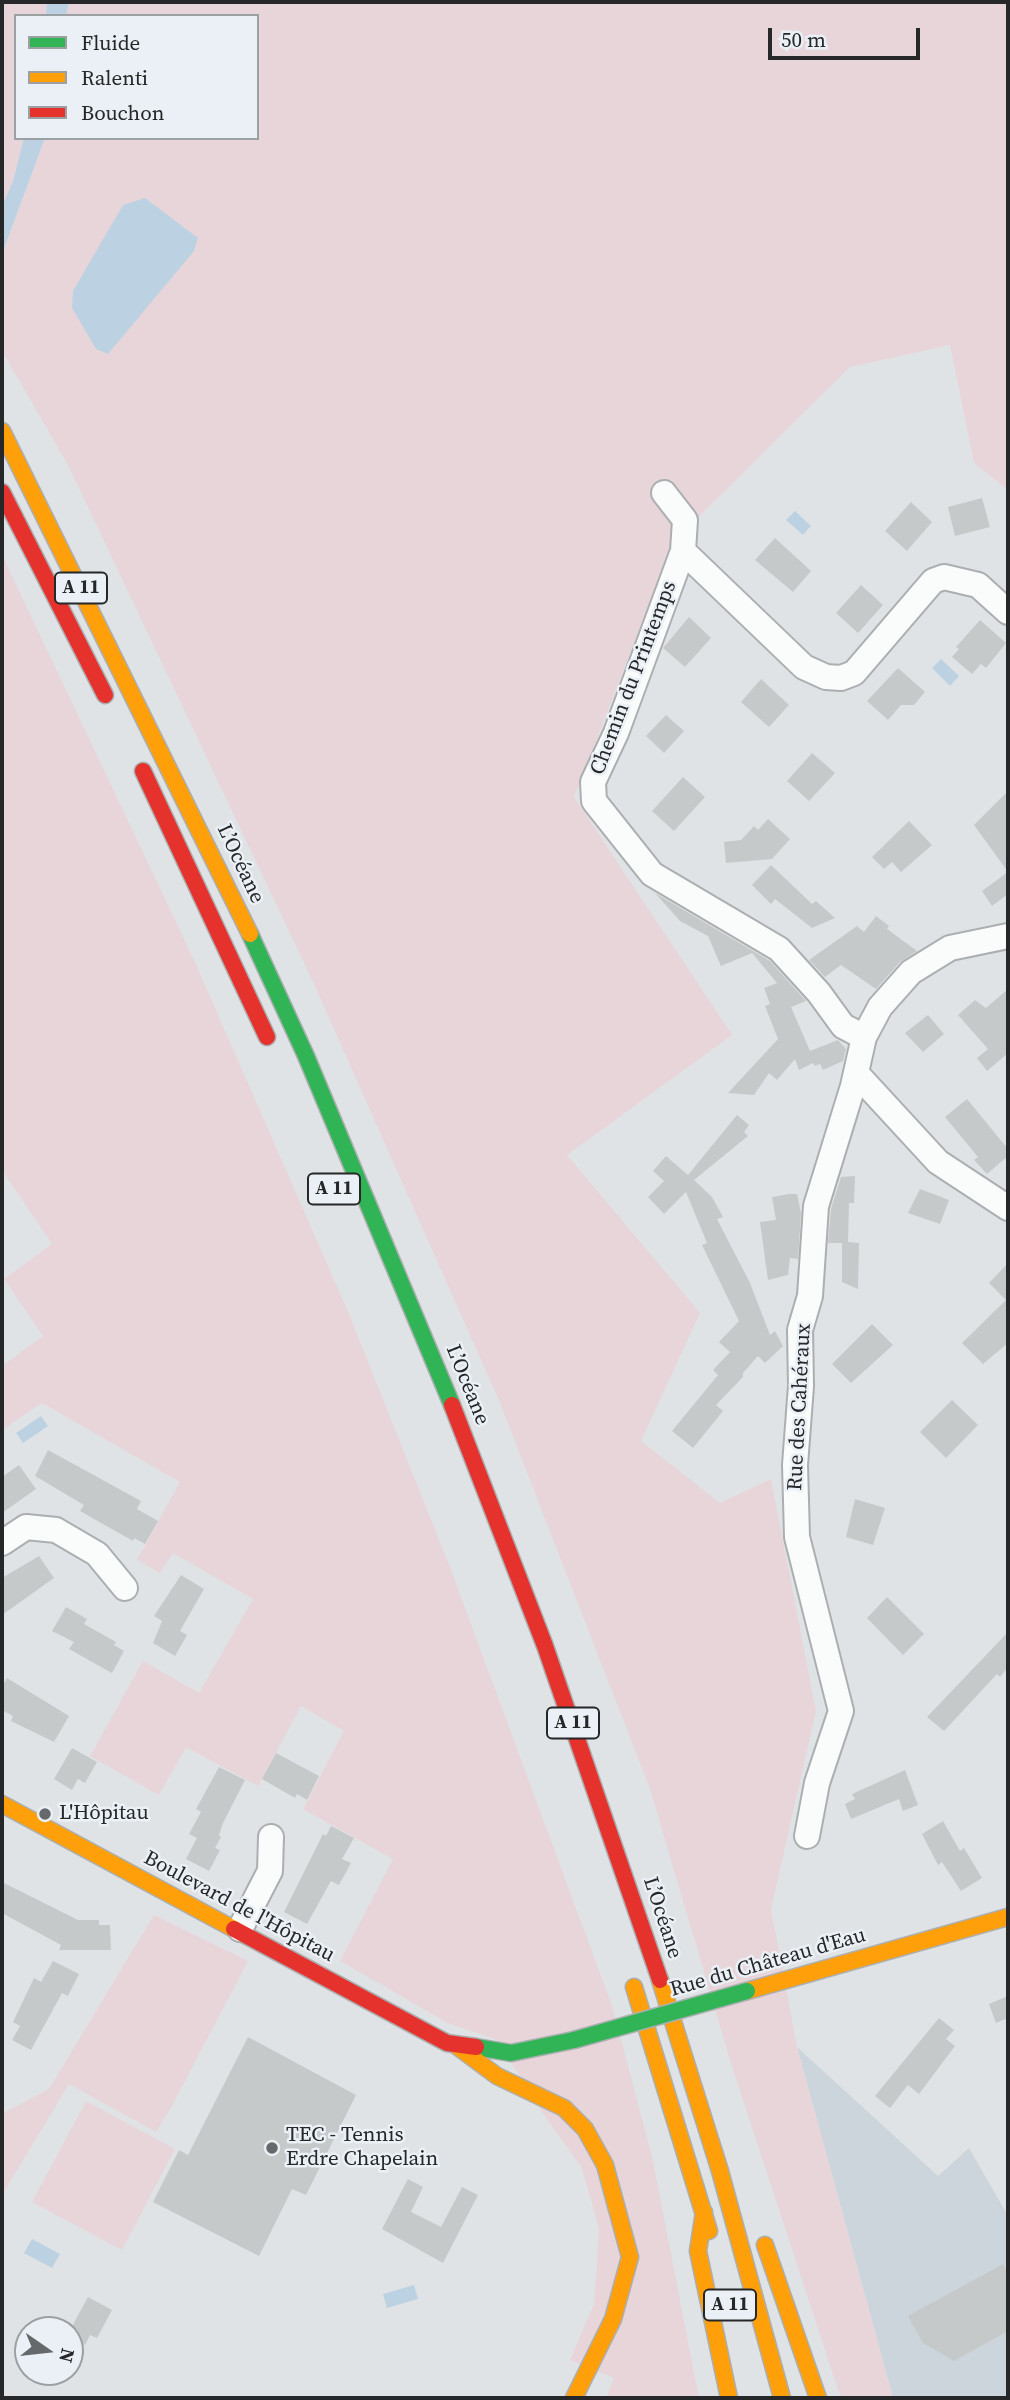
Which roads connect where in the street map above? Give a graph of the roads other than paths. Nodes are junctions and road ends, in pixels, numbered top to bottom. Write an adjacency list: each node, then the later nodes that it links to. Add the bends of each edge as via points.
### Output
1 (2, 431): 25 (main road, L’Océane / A 11, via 208,844 391,1255 566,1703)
2 (2, 492): 6 (main road, A 11)
3 (664, 493): 4 (street, Chemin du Printemps, via 685,520)
4 (683, 551): 5 (street, via 804,667 826,677 854,673 933,581 944,577 978,585); 9 (street, Chemin du Printemps, via 616,733 593,782 594,801 652,874 779,949 843,1026)
5 (1008, 612)
6 (111, 706)
7 (134, 753): 10 (main road)
8 (1008, 936): 9 (street, Rue des Cahéraux, via 950,948 911,972 880,1007)
9 (864, 1037): 11 (street, Rue des Cahéraux)
10 (277, 1057)
11 (856, 1073): 12 (street, via 937,1162); 16 (street, Rue des Cahéraux, via 816,1206 810,1296 800,1330 794,1465 797,1537 841,1711 817,1783)
12 (1008, 1208)
13 (2, 1544): 14 (street, via 26,1527 56,1530 97,1554)
14 (125, 1588)
15 (2, 1804): 19 (main road, Boulevard de l'Hôpitau)
16 (807, 1836)
17 (271, 1837): 19 (street, via 270,1871)
18 (1008, 1917): 22 (main road, Rue du Château d'Eau, bridge)
19 (240, 1929): 21 (main road, Boulevard de l'Hôpitau, via 422,2032)
20 (630, 1974): 28 (main road)
21 (456, 2045): 23 (main road, Boulevard de l'Hôpitau); 26 (main road, Boulevard de l'Hôpitau, via 483,2068)
22 (539, 2048): 23 (main road, Boulevard de l'Hôpitau); 24 (main road)
23 (520, 2052): 26 (main road)
24 (543, 2067)
25 (692, 2080): 27 (main road); 33 (main road, L’Océane / A 11)
26 (524, 2089): 31 (main road, Boulevard de l'Hôpitau, via 552,2094 595,2143 630,2257 613,2319)
27 (714, 2092)
28 (704, 2211): 30 (main road); 32 (main road, via 698,2251)
29 (762, 2235): 34 (main road)
30 (716, 2255)
31 (574, 2398)
32 (729, 2398)
33 (782, 2398)
34 (818, 2398)

